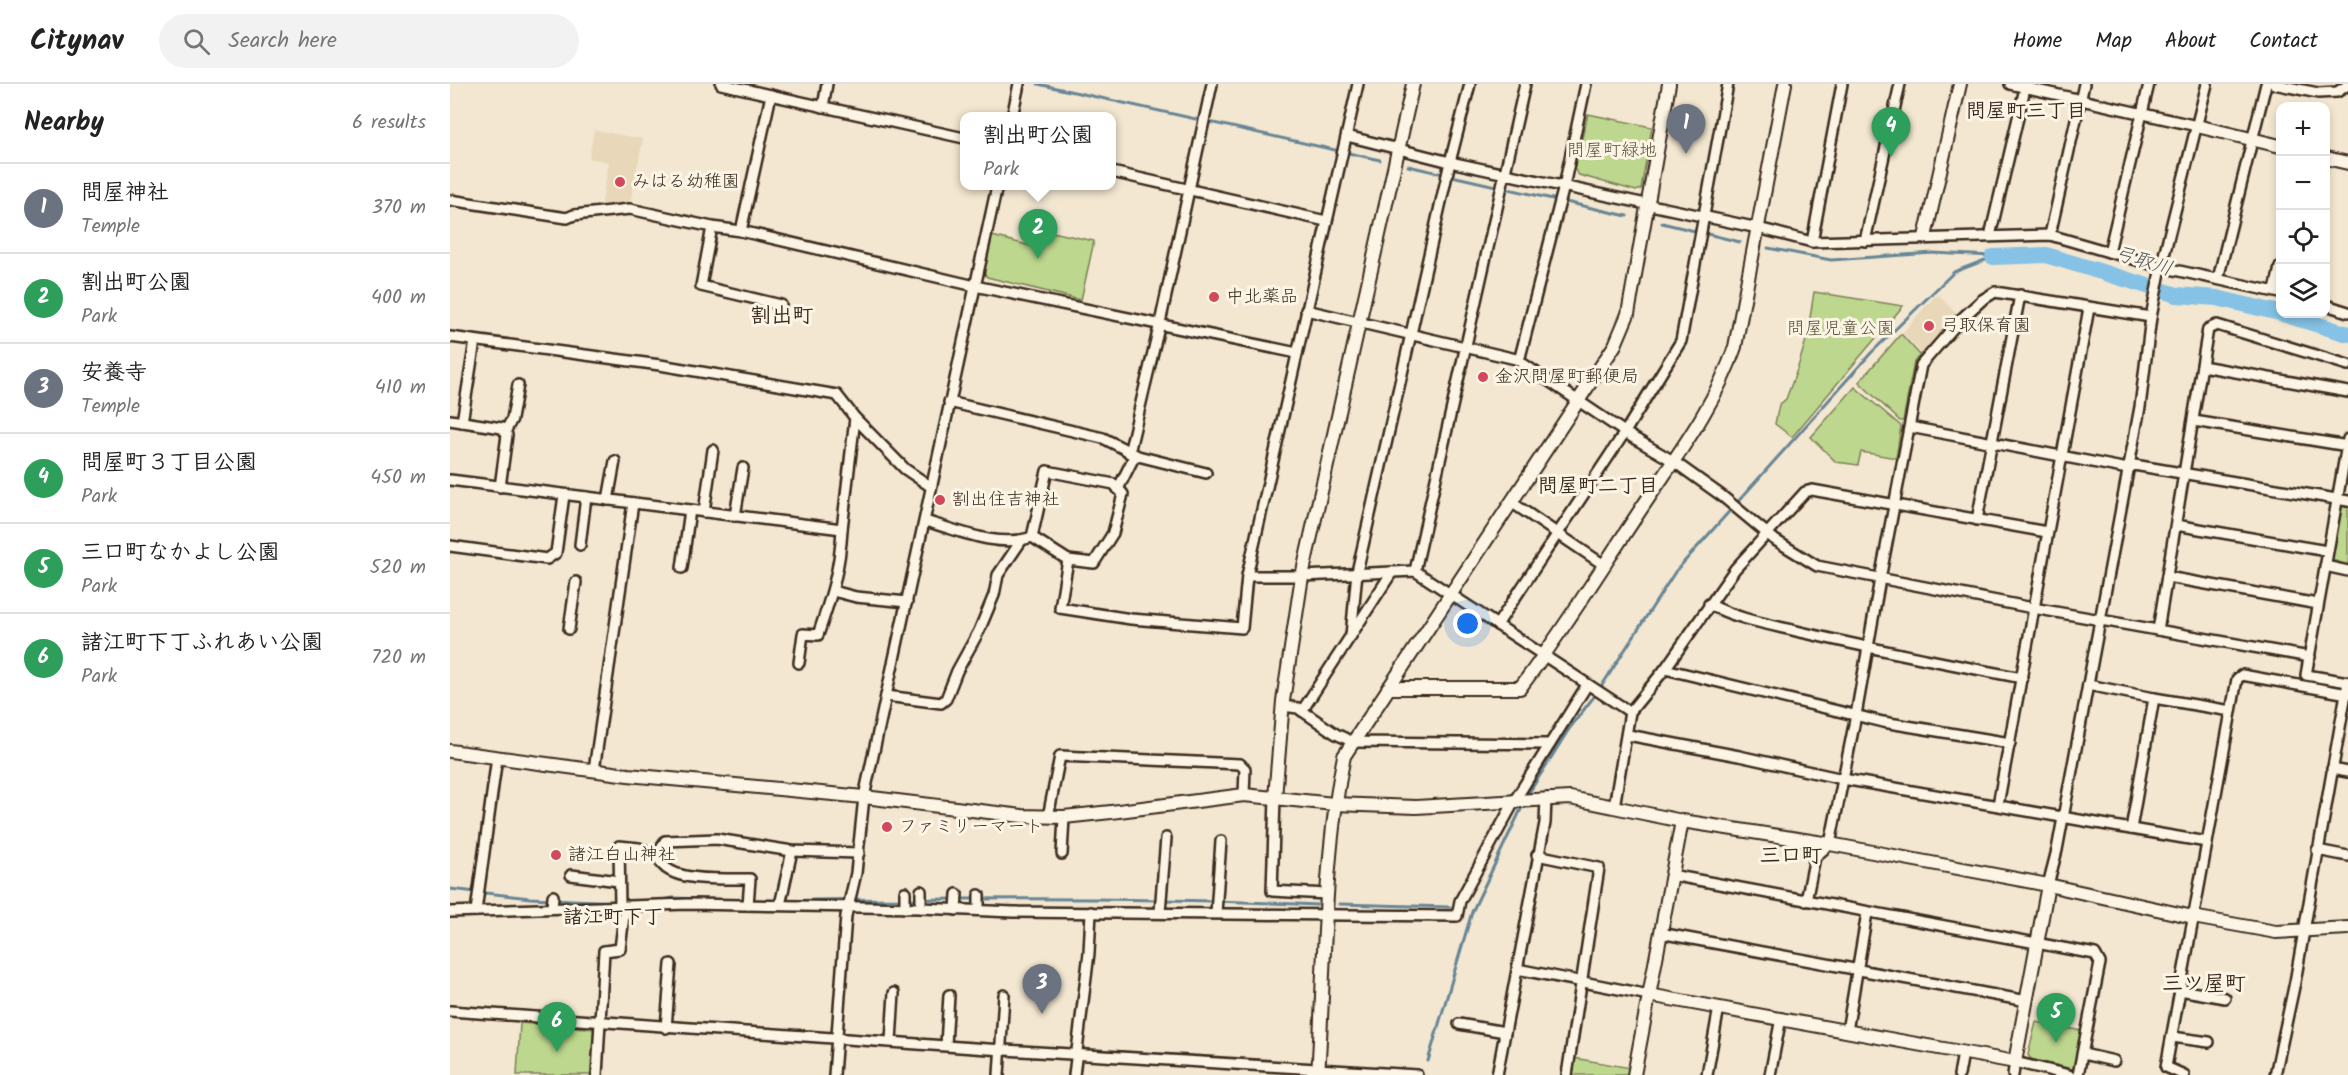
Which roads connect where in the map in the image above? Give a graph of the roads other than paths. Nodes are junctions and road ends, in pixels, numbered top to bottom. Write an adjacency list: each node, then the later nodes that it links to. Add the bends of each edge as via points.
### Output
1 (721, 84): 24 (street)
2 (827, 84): 26 (street)
3 (1019, 84): 27 (street)
4 (1212, 84): 41 (street)
5 (1358, 84): 30 (street)
6 (1413, 84): 34 (street)
7 (1470, 84): 37 (street)
8 (1525, 84): 38 (street)
9 (1586, 84): 42 (street)
10 (1670, 84): 44 (street)
11 (1728, 84): 45 (street)
12 (1785, 84): 48 (street)
13 (1842, 84): 54 (street)
14 (1900, 84): 53 (street)
15 (1960, 84): 52 (street)
16 (2010, 84): 23 (street)
17 (2084, 84): 25 (street)
18 (2149, 84): 28 (street)
19 (2207, 84): 29 (street)
20 (2266, 84): 32 (street)
21 (2274, 84): 22 (street, via 2318,93 2337,92)
22 (2348, 85)
23 (2025, 86): 25 (street); 51 (street)
24 (771, 96): 26 (street); 49 (street)
25 (2080, 100): 28 (street); 50 (street)
26 (823, 107): 31 (street)
27 (1013, 112)
28 (2141, 114): 29 (street); 55 (street)
29 (2197, 126): 32 (street); 56 (street)
30 (1347, 136): 34 (street); 46 (street)
31 (960, 137)
32 (2253, 140): 33 (street); 57 (street)
33 (2276, 145)
34 (1399, 149): 37 (street); 68 (street)
35 (2330, 159): 36 (street)
36 (2348, 163)
37 (1450, 165): 38 (street); 69 (street)
38 (1504, 172): 42 (street); 72 (street)
39 (1116, 173): 41 (street)
40 (996, 190): 58 (street)
41 (1189, 190): 46 (street); 67 (street)
42 (1563, 190): 44 (street); 74 (street)
43 (450, 200): 47 (street, via 567,218 630,209)
44 (1648, 205): 45 (street); 79 (street, via 1628,314 1615,345)
45 (1704, 217): 48 (street); 87 (street, via 1681,341)
46 (1326, 221): 64 (street)
47 (712, 227): 49 (street); 61 (street, via 701,286)
48 (1758, 228): 54 (street); 93 (street, via 1735,347 1726,373)
49 (741, 231): 58 (street)
50 (2050, 235): 51 (street); 55 (street)
51 (1990, 236): 52 (street)
52 (1925, 237): 53 (street)
53 (1865, 241): 54 (street)
54 (1812, 242)
55 (2109, 252): 56 (street)
56 (2160, 272): 57 (street); 66 (street)
57 (2218, 279): 59 (street)
58 (975, 286): 67 (street); 80 (street)
59 (2276, 292)
60 (2020, 295): 63 (street); 85 (street, via 1995,292 1988,296 1940,342 1921,365); 88 (street)
61 (781, 305)
62 (2330, 307): 65 (street)
63 (2089, 308): 66 (street); 92 (street)
64 (1306, 310): 68 (street); 73 (street)
65 (2348, 312)
66 (2152, 313): 96 (street)
67 (1160, 323): 73 (street); 91 (street)
68 (1358, 323): 69 (street); 135 (street)
69 (1411, 334): 72 (street); 132 (street)
70 (450, 337): 71 (street)
71 (475, 341): 81 (street); 82 (street, via 660,365 837,395)
72 (1467, 347): 74 (street); 130 (street)
73 (1297, 353): 134 (street)
74 (1519, 362): 79 (street)
75 (2348, 365): 76 (street, via 2217,325 2208,329)
76 (2202, 366): 78 (street); 84 (street)
77 (518, 385): 86 (street, via 512,419)
78 (2348, 392)
79 (1579, 400): 87 (street); 108 (street)
80 (949, 402): 91 (street, via 1103,438); 101 (street)
81 (463, 418): 83 (street); 86 (street)
82 (855, 418): 101 (street, via 905,469); 117 (street)
83 (450, 420)
84 (2193, 421): 89 (street); 98 (street)
85 (1910, 427): 88 (street); 110 (street)
86 (505, 432): 100 (street)
87 (1625, 432): 93 (street); 119 (street)
88 (1992, 443): 92 (street); 114 (street)
89 (2348, 444): 105 (street)
90 (713, 450): 112 (street)
91 (1132, 454): 97 (street); 102 (street)
92 (2061, 457): 96 (street); 118 (street)
93 (1673, 461): 120 (street); 127 (street)
94 (615, 462): 106 (street)
95 (743, 468): 113 (street)
96 (2128, 469): 98 (street, via 2134,465); 145 (street)
97 (1206, 473)
98 (2185, 473): 105 (street); 116 (street)
99 (450, 480): 100 (street)
100 (500, 486): 103 (street)
101 (930, 486): 115 (street)
102 (1118, 489): 121 (street, via 1114,484 1047,471); 126 (street, via 1123,494 1113,533 1094,563)
103 (564, 495): 104 (street); 124 (street, via 556,553 547,559)
104 (586, 497): 106 (street); 123 (street)
105 (2337, 499): 107 (street); 125 (street)
106 (608, 500): 109 (street)
107 (2348, 501)
108 (1511, 502): 119 (street); 140 (street)
109 (633, 503): 111 (street); 175 (street)
110 (1894, 506): 114 (street); 120 (street, via 1812,490 1805,492); 137 (street)
111 (690, 510): 112 (street); 129 (street)
112 (704, 512): 113 (street)
113 (735, 516): 117 (street)
114 (1977, 520): 118 (street)
115 (925, 521): 122 (street, via 985,537); 141 (street)
116 (2176, 525): 125 (street); 136 (street)
117 (842, 529): 139 (street, via 841,560)
118 (2047, 532): 144 (street)
119 (1557, 533): 127 (street); 146 (street)
120 (1767, 534): 137 (street, via 1816,566); 142 (street)
121 (1032, 537): 122 (street); 126 (street)
122 (1021, 541): 161 (street, via 998,575 980,632 946,699 941,704)
123 (580, 545)
124 (450, 546)
125 (2327, 551): 128 (street)
126 (1068, 560): 134 (street, via 1060,608 1131,619 1242,628)
127 (1604, 565): 151 (street)
128 (2325, 566): 131 (street); 143 (street)
129 (682, 568)
130 (1416, 571): 133 (street); 140 (street)
131 (2348, 571)
132 (1357, 572): 133 (street); 135 (street); 149 (street)
133 (1392, 572): 149 (street)
134 (1247, 576): 135 (street)
135 (1302, 576): 163 (street)
136 (2167, 577): 143 (street); 148 (street)
137 (1880, 579): 144 (street); 150 (street)
138 (576, 582): 147 (street)
139 (833, 591): 141 (street); 153 (street, via 818,635 803,634)
140 (1451, 595): 146 (street); 159 (street)
141 (907, 602): 161 (street)
142 (1709, 604): 150 (street, via 1757,622); 154 (street)
143 (2318, 604): 152 (street)
144 (2033, 608): 145 (street); 155 (street)
145 (2101, 620): 148 (street); 157 (street)
146 (1497, 625): 151 (street)
147 (569, 629)
148 (2158, 630): 152 (street)
149 (1351, 636): 164 (street)
150 (1868, 648): 155 (street); 167 (street)
151 (1544, 657): 158 (street); 159 (street, via 1520,688)
152 (2310, 657): 156 (street, via 2306,675)
153 (799, 663)
154 (1665, 669): 166 (street); 167 (street)
155 (2022, 678): 170 (street)
156 (2348, 682): 160 (street)
157 (2088, 685): 162 (street); 188 (street)
158 (1589, 686): 166 (street); 171 (street)
159 (1388, 688): 169 (street)
160 (2347, 693): 165 (street, via 2242,675 2237,679); 174 (street)
161 (886, 696): 179 (street)
162 (2154, 698): 165 (street); 190 (street)
163 (1283, 706): 164 (street); 180 (street)
164 (1302, 711): 169 (street)
165 (2231, 711): 193 (street)
166 (1630, 712): 168 (street)
167 (1856, 715): 170 (street); 177 (street)
168 (1628, 735): 177 (street); 185 (street)
169 (1353, 742): 171 (street); 183 (street, via 1344,756)
170 (2010, 743): 184 (street)
171 (1550, 744): 182 (street)
172 (450, 751): 173 (street)
173 (497, 758): 175 (street); 228 (street)
174 (2332, 769): 176 (street); 195 (street)
175 (594, 770): 179 (street)
176 (2348, 772)
177 (1843, 779): 184 (street); 194 (street)
178 (1244, 795): 180 (street); 186 (street, via 1245,770 1240,764 1060,756); 187 (street)
179 (864, 797): 186 (street); 197 (street)
180 (1275, 798): 183 (street); 211 (street, via 1272,891)
181 (1546, 798): 182 (street); 185 (street, via 1570,798); 200 (street)
182 (1517, 800): 183 (street, via 1416,807); 231 (street, via 1460,901 1457,915)
183 (1334, 804): 211 (street)
184 (1998, 805): 188 (street)
185 (1614, 807): 189 (street)
186 (1048, 817): 187 (street)
187 (1064, 817): 198 (street)
188 (2062, 818): 190 (street); 205 (street)
189 (1682, 821): 194 (street); 203 (street)
190 (2131, 829): 193 (street)
191 (1166, 838): 221 (street)
192 (1221, 841): 224 (street)
193 (2207, 842): 233 (street)
194 (1830, 844): 205 (street); 216 (street, via 1815,857)
195 (2317, 850): 201 (street); 235 (street)
196 (792, 851): 197 (street); 199 (street, via 717,839 665,841); 217 (street)
197 (859, 853): 215 (street)
198 (1062, 854)
199 (658, 855): 204 (street, via 619,846); 214 (street, via 664,868 679,876 750,879)
200 (1538, 855): 239 (street); 241 (street, via 1599,868)
201 (2348, 856)
202 (571, 875): 204 (street)
203 (1671, 875): 216 (street); 236 (street)
204 (619, 881): 218 (street)
205 (2048, 885): 233 (street); 237 (street)
206 (921, 891): 223 (street)
207 (905, 892): 222 (street)
208 (688, 893): 219 (street)
209 (670, 894): 220 (street)
210 (957, 894): 225 (street)
211 (1328, 894): 231 (street)
212 (979, 895): 227 (street)
213 (553, 896): 226 (street)
214 (748, 900): 217 (street); 219 (street, via 712,899)
215 (849, 901): 217 (street); 222 (street); 258 (street)
216 (1806, 901): 232 (street)
217 (781, 902)
218 (622, 904): 220 (street); 226 (street); 252 (street, via 620,949 604,951)
219 (688, 904): 220 (street)
220 (671, 905)
221 (1161, 905): 224 (street); 230 (street)
222 (905, 906): 223 (street)
223 (921, 906): 225 (street)
224 (1217, 906): 231 (street)
225 (957, 907): 227 (street)
226 (552, 908): 228 (street)
227 (979, 908): 230 (street)
228 (476, 910): 229 (street)
229 (450, 912)
230 (1091, 912): 263 (street)
231 (1326, 913): 268 (street)
232 (1868, 913): 237 (street); 240 (street)
233 (2193, 916): 235 (street, via 2276,932); 242 (street)
234 (2348, 928): 235 (street)
235 (2303, 930): 283 (street)
236 (1660, 933): 240 (street); 246 (street)
237 (2037, 944): 248 (street); 265 (street, via 2095,954 2100,963)
238 (671, 964): 254 (street)
239 (1517, 969): 241 (street); 256 (street)
240 (1859, 970): 248 (street); 255 (street)
241 (1582, 981): 246 (street); 275 (street)
242 (2180, 990): 247 (street); 257 (street)
243 (894, 993): 259 (street)
244 (1004, 994): 262 (street)
245 (949, 995): 261 (street)
246 (1649, 995): 249 (street); 276 (street)
247 (2225, 998)
248 (2026, 1001): 267 (street)
249 (1719, 1007): 251 (street); 277 (street)
250 (450, 1011): 252 (street)
251 (1781, 1018): 255 (street); 278 (street)
252 (600, 1023): 254 (street); 269 (street)
253 (1459, 1024): 256 (street)
254 (666, 1028): 258 (street)
255 (1847, 1031): 264 (street)
256 (1505, 1032): 274 (street)
257 (2172, 1037): 260 (street); 282 (street, via 2166,1067)
258 (837, 1038): 259 (street); 270 (street)
259 (891, 1041): 261 (street)
260 (2209, 1042)
261 (946, 1045): 262 (street)
262 (1001, 1049): 263 (street); 271 (street)
263 (1076, 1053): 268 (street); 272 (street)
264 (1963, 1053): 267 (street); 279 (street)
265 (2083, 1054): 266 (street); 281 (street)
266 (2114, 1061)
267 (2014, 1069): 280 (street)
268 (1318, 1072): 273 (street)
269 (597, 1075)
270 (834, 1075)
271 (999, 1075)
272 (1074, 1075)
273 (1418, 1075)
274 (1497, 1075)
275 (1567, 1075)
276 (1634, 1075)
277 (1707, 1075)
278 (1770, 1075)
279 (1959, 1075)
280 (2069, 1075)
281 (2078, 1075)
282 (2184, 1075)
283 (2275, 1075)

